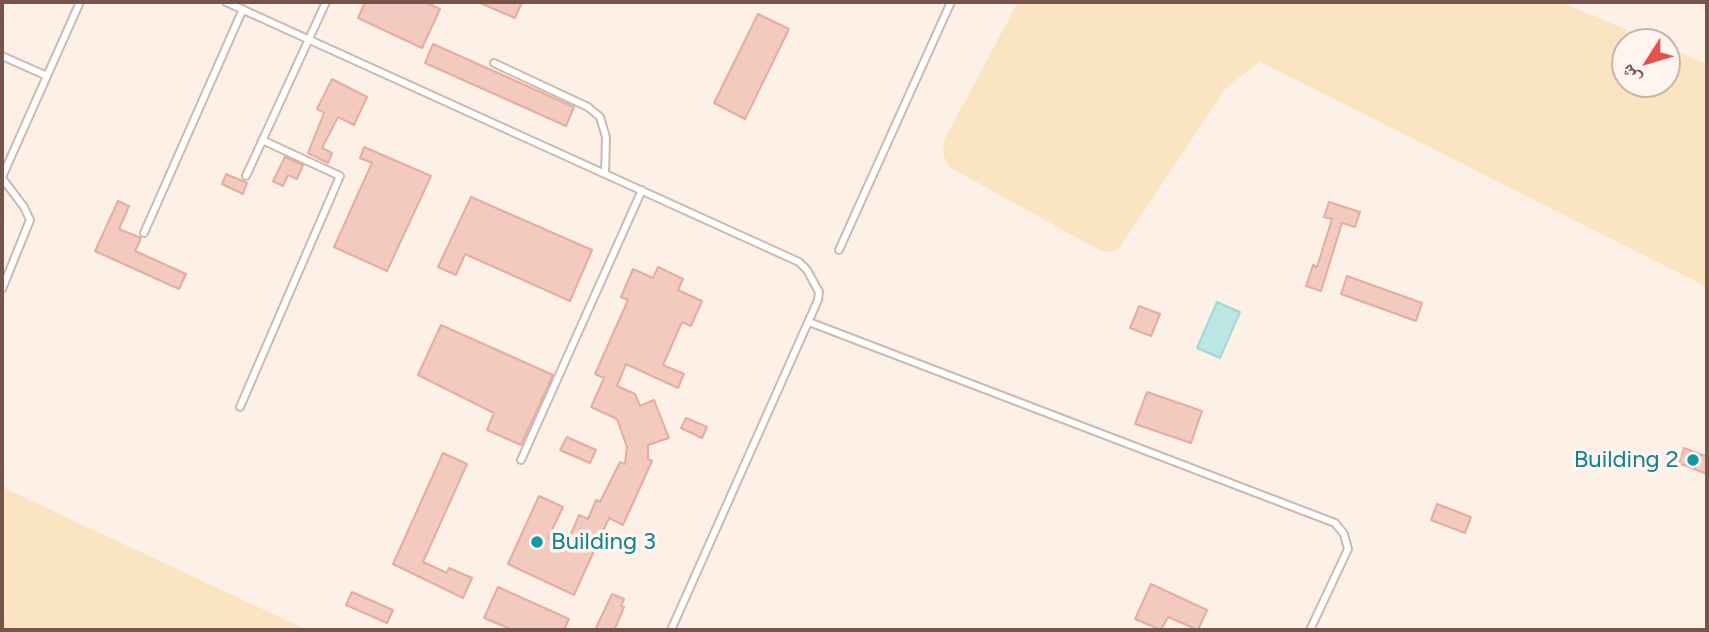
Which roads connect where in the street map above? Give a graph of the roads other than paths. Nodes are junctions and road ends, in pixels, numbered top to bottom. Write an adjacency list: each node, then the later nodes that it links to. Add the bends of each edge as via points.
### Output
1 (80, 2): 9 (lane)
2 (226, 2): 5 (lane)
3 (326, 2): 6 (lane)
4 (951, 2): 16 (lane)
5 (243, 9): 6 (lane); 15 (lane)
6 (309, 40): 10 (lane); 11 (lane)
7 (2, 56): 9 (lane)
8 (494, 63): 11 (lane, via 600,117 606,137)
9 (47, 76): 13 (lane)
10 (262, 140): 12 (lane); 19 (lane, via 340,176)
11 (605, 174): 14 (lane)
12 (246, 176)
13 (2, 178): 17 (lane, via 30,220)
14 (642, 190): 18 (lane, via 799,262 819,292); 20 (lane)
15 (144, 233)
16 (839, 250)
17 (2, 289)
18 (809, 322): 21 (lane); 22 (lane, via 1335,523 1348,549)
19 (240, 407)
20 (521, 460)
21 (671, 630)
22 (1310, 630)

